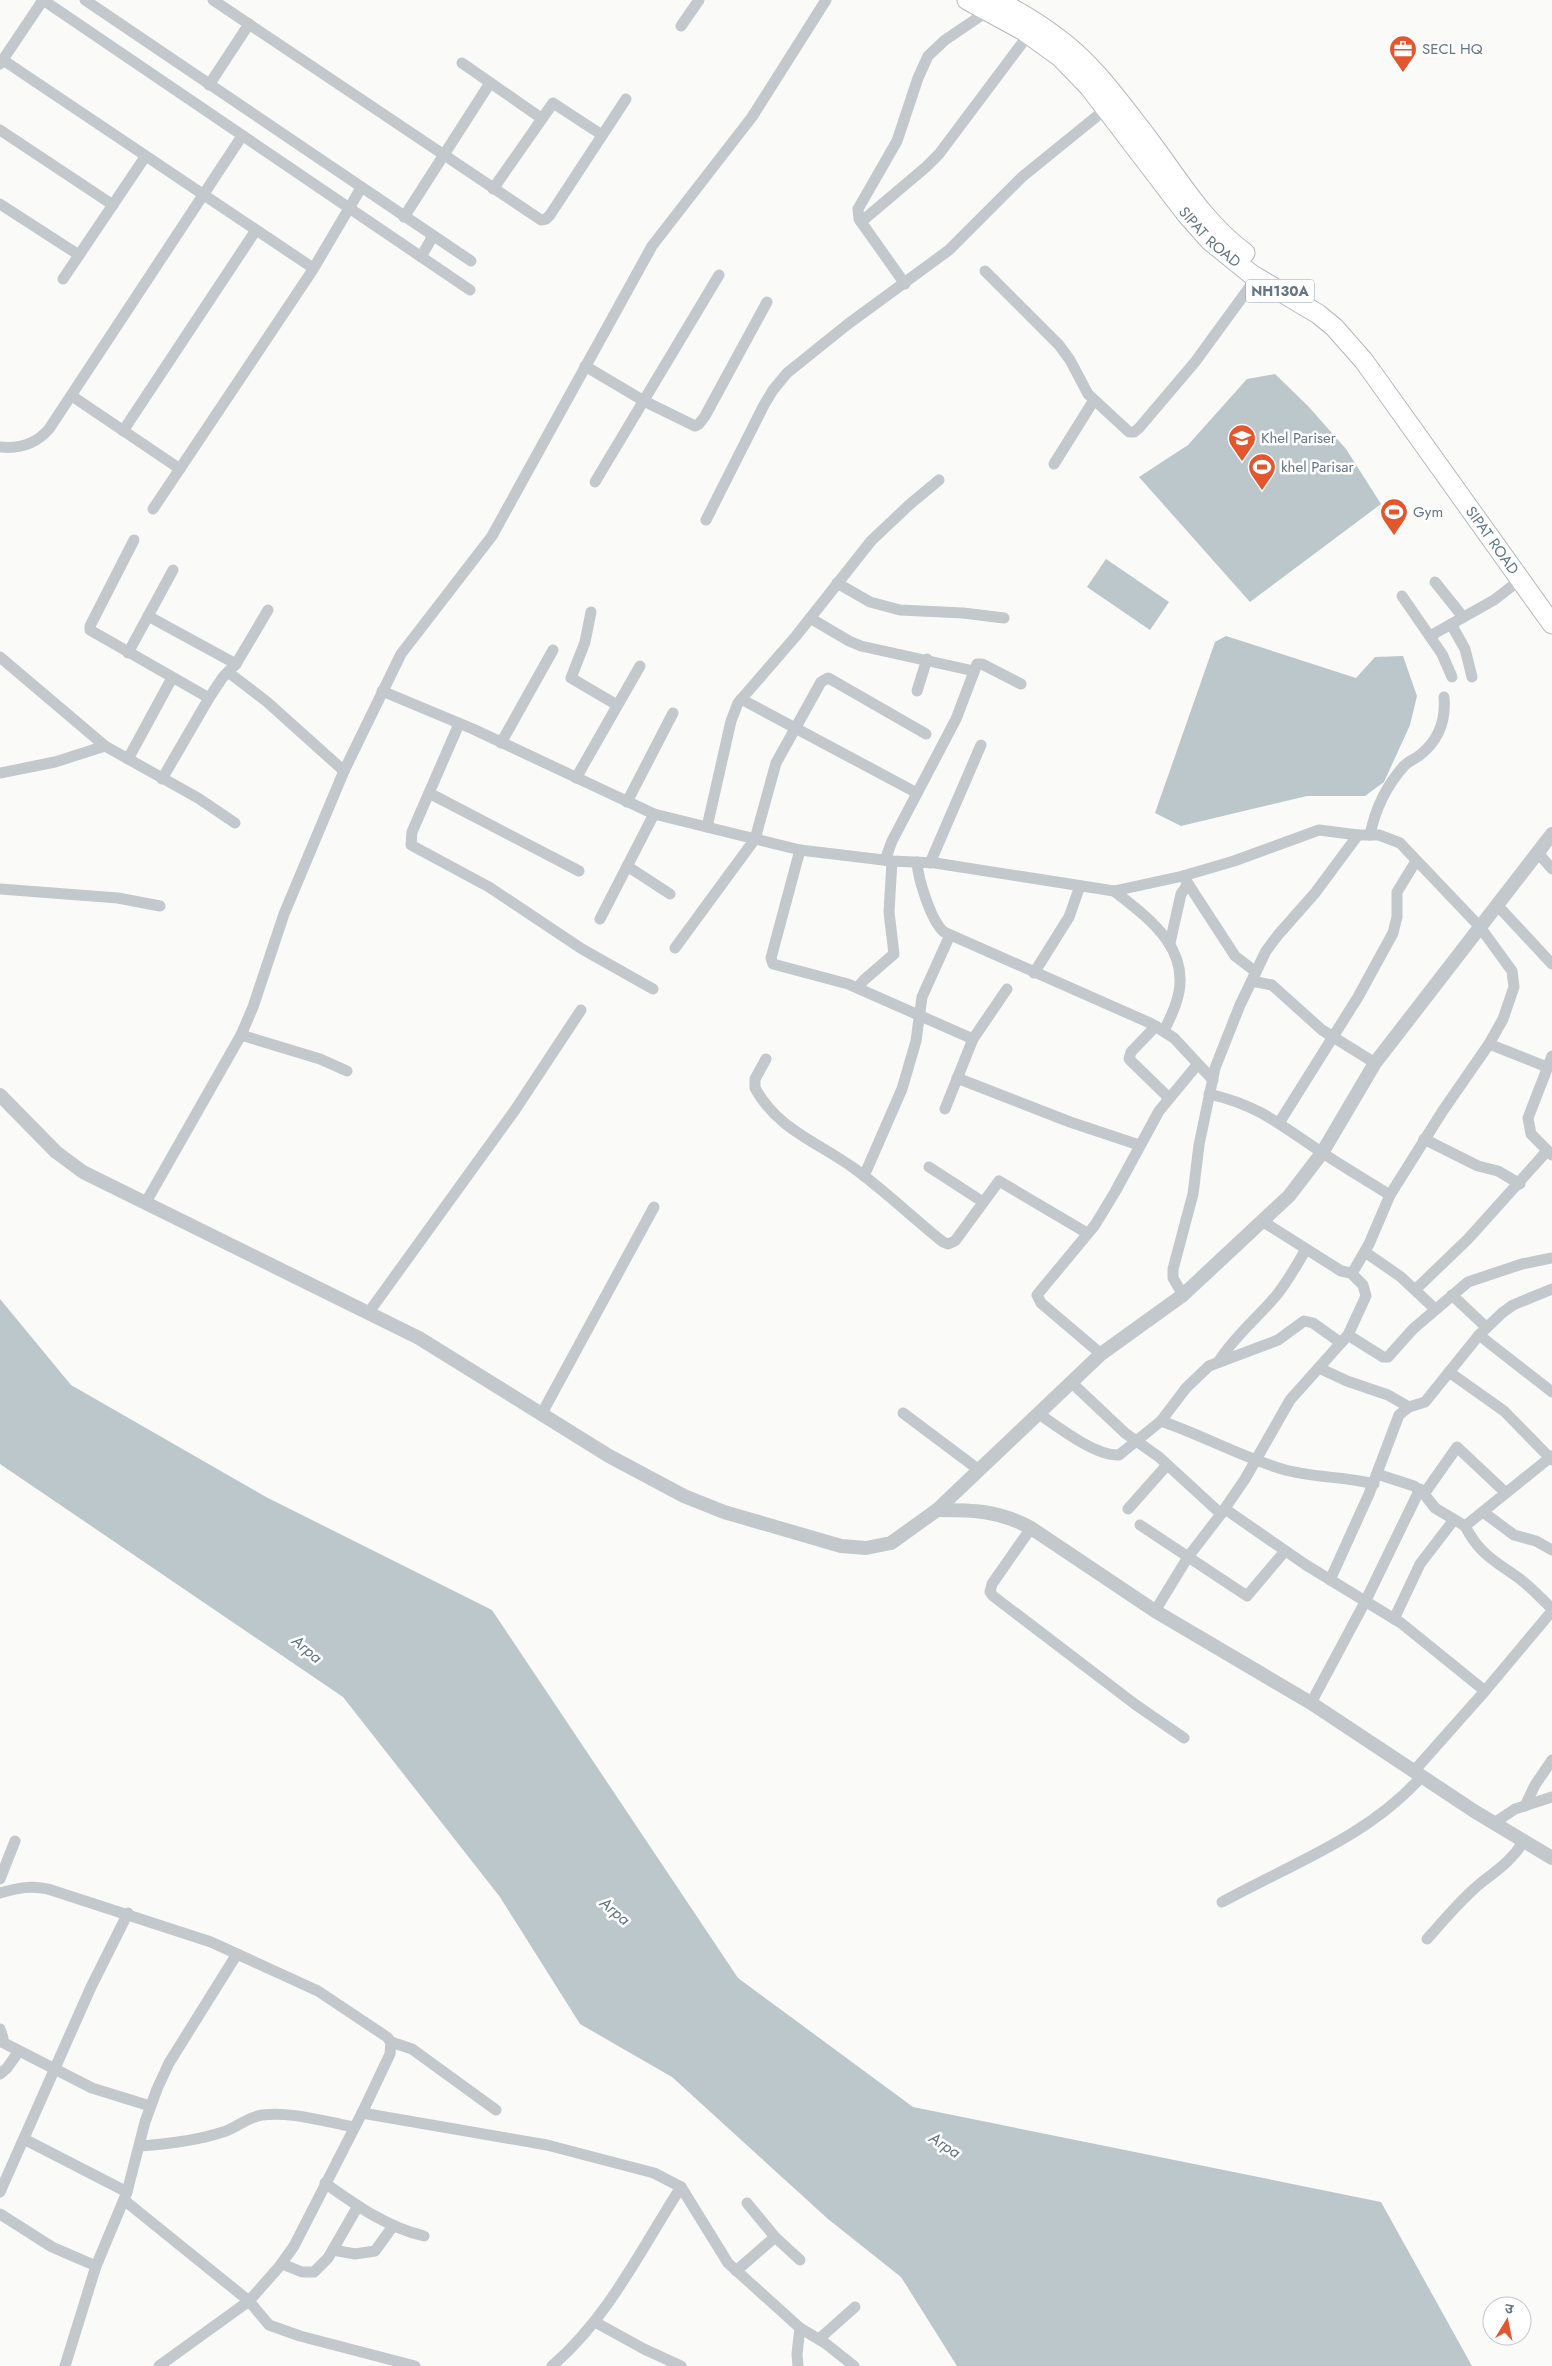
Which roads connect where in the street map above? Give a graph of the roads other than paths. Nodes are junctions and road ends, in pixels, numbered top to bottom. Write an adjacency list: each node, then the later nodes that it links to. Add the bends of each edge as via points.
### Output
1 (43, 0): 7 (street); 12 (street)
2 (85, 0): 15 (street)
3 (213, 0): 9 (street)
4 (699, 0): 10 (street)
5 (826, 0): 45 (street, via 752,117 652,246)
6 (967, 0): 8 (highway, SIPAT ROAD / NH130A)
7 (56, 3): 21 (street)
8 (992, 5): 11 (highway, SIPAT ROAD / NH130A); 31 (street, via 928,56 892,152 860,203 857,214)
9 (250, 24): 15 (street); 22 (street)
10 (680, 26)
11 (1028, 28): 17 (highway, SIPAT ROAD / NH130A); 31 (street, via 939,154); 63 (highway, SIPAT ROAD / NH130A, via 1065,44 1090,69 1147,137 1214,227 1254,260 1350,324)
12 (1, 62): 23 (street)
13 (462, 63): 14 (street)
14 (490, 83): 18 (street); 22 (street)
15 (209, 85): 24 (street)
16 (626, 99): 20 (street)
17 (1107, 108): 40 (highway, SIPAT ROAD / NH130A, via 1186,214 1229,258); 42 (street, via 1035,166 963,238)
18 (541, 118): 20 (street, via 549,106 558,105); 25 (street)
19 (0, 130): 28 (street)
20 (602, 135): 25 (street, via 546,219 535,217)
21 (242, 136): 26 (street); 29 (street)
22 (443, 155): 25 (street); 30 (street)
23 (145, 157): 26 (street); 28 (street)
24 (361, 188): 29 (street); 30 (street)
25 (493, 189)
26 (204, 196): 32 (street); 46 (street)
27 (0, 204): 34 (street)
28 (113, 205): 34 (street)
29 (350, 209): 35 (street); 37 (street)
30 (404, 217): 33 (street)
31 (861, 222): 42 (street)
32 (256, 230): 37 (street); 49 (street)
33 (433, 236): 35 (street); 36 (street)
34 (79, 255): 41 (street)
35 (421, 257): 43 (street)
36 (471, 261)
37 (313, 268): 52 (street)
38 (985, 271): 47 (street, via 1059,345)
39 (719, 276): 48 (street)
40 (1256, 277): 47 (street, via 1195,362 1134,432 1124,430); 59 (highway, SIPAT ROAD / NH130A, via 1318,314 1364,361)
41 (63, 279)
42 (904, 284): 56 (street, via 848,324 780,380)
43 (470, 290)
44 (767, 302): 48 (street, via 700,424 690,426)
45 (586, 366): 48 (street); 84 (street, via 492,536 402,654)
46 (72, 396): 49 (street); 50 (street, via 43,436 17,448)
47 (1094, 400): 51 (street)
48 (644, 401): 54 (street)
49 (123, 431): 52 (street)
50 (0, 447)
51 (1054, 464)
52 (180, 469): 55 (street)
53 (939, 480): 61 (street, via 887,524)
54 (595, 482)
55 (152, 509)
56 (706, 520)
57 (134, 540): 74 (street, via 90,626 95,635)
58 (173, 570): 66 (street)
59 (1520, 580): 67 (street, via 1494,600); 71 (highway, SIPAT ROAD / NH130A)
60 (1435, 582): 67 (street)
61 (837, 583): 68 (street); 69 (street, via 870,602 900,610)
62 (1402, 596): 72 (street)
63 (1552, 604)
64 (268, 610): 78 (street)
65 (592, 612): 89 (street, via 584,648 571,678)
66 (148, 616): 74 (street); 78 (street)
67 (1463, 617): 70 (street)
68 (810, 618): 76 (street, via 849,641); 88 (street)
69 (1004, 618)
70 (1451, 624): 72 (street); 81 (street, via 1465,649)
71 (1552, 624)
72 (1430, 636): 80 (street)
73 (553, 650): 94 (street)
74 (128, 653): 82 (street)
75 (0, 657): 96 (street)
76 (927, 659): 79 (street); 85 (street)
77 (640, 666): 89 (street)
78 (232, 668): 87 (street); 98 (street)
79 (974, 671): 83 (street, via 977,664 982,664); 103 (street, via 956,719)
80 (1452, 676)
81 (1472, 677)
82 (172, 678): 87 (street); 97 (street)
83 (1021, 684)
84 (382, 691): 91 (street); 98 (street)
85 (917, 691)
86 (1444, 697): 109 (street, via 1442,727 1421,754 1403,768)
87 (209, 698): 101 (street)
88 (741, 699): 92 (street); 107 (street, via 730,721)
89 (617, 705): 100 (street)
90 (673, 713): 104 (street)
91 (460, 724): 94 (street); 102 (street)
92 (794, 729): 93 (street, via 821,682 828,678); 103 (street); 110 (street, via 776,762)
93 (926, 734)
94 (501, 742): 100 (street)
95 (981, 745): 116 (street)
96 (106, 746): 97 (street); 99 (street, via 55,762)
97 (128, 760): 101 (street)
98 (344, 771): 141 (street, via 284,914)
99 (0, 773)
100 (576, 778): 104 (street)
101 (162, 779): 106 (street)
102 (429, 793): 119 (street); 136 (street, via 412,832 411,845 489,887 582,949)
103 (917, 793): 113 (street, via 892,841)
104 (627, 802): 105 (street)
105 (654, 814): 107 (street); 117 (street)
106 (235, 823)
107 (707, 827): 110 (street)
108 (1552, 834): 112 (street)
109 (1364, 835): 114 (street, via 1378,835 1400,844); 120 (street, via 1319,830); 134 (street, via 1278,935)
110 (756, 839): 111 (street); 131 (street)
111 (800, 850): 113 (street); 135 (street, via 771,961 777,966)
112 (1538, 853): 118 (street); 126 (street)
113 (888, 860): 115 (street); 135 (street, via 894,954)
114 (1416, 861): 128 (street); 142 (street, via 1397,892 1393,933)
115 (917, 862): 116 (street); 129 (street, via 919,882 938,925)
116 (930, 863): 121 (street)
117 (627, 866): 124 (street); 127 (street)
118 (1552, 869)
119 (579, 871)
120 (1186, 880): 123 (street); 130 (street); 134 (street, via 1235,956)
121 (1080, 886): 123 (street); 133 (street, via 1069,917)
122 (0, 889): 125 (street, via 118,898)
123 (1114, 891): 130 (street, via 1147,917)
124 (670, 894)
125 (160, 906)
126 (1498, 906): 128 (street); 132 (street)
127 (600, 918)
128 (1480, 927): 144 (street, via 1508,963 1514,978 1510,999); 147 (street)
129 (950, 935): 133 (street); 139 (street, via 922,997)
130 (1170, 943): 140 (street, via 1178,962 1179,990 1176,1003)
131 (675, 948)
132 (1552, 964)
133 (1034, 973): 140 (street, via 1065,984)
134 (1254, 976): 142 (street, via 1278,989 1312,1023); 152 (street)
135 (858, 988): 139 (street)
136 (654, 989)
137 (1007, 989): 143 (street)
138 (581, 1010): 180 (street, via 515,1110)
139 (920, 1015): 143 (street); 163 (street, via 902,1089)
140 (1160, 1029): 148 (street, via 1174,1038); 155 (street, via 1131,1052 1129,1059)
141 (241, 1035): 150 (street, via 320,1059); 166 (street)
142 (1334, 1038): 147 (street); 157 (street)
143 (973, 1039): 151 (street)
144 (1489, 1044): 149 (street); 158 (street)
145 (1552, 1056): 149 (street)
146 (766, 1059): 163 (street, via 754,1084 757,1093 791,1130)
147 (1375, 1063): 160 (street)
148 (1197, 1065): 152 (street); 155 (street)
149 (1547, 1068): 161 (street, via 1528,1118 1531,1134)
150 (347, 1071)
151 (957, 1078): 156 (street); 159 (street)
152 (1213, 1080): 153 (street)
153 (1209, 1094): 157 (street, via 1250,1106); 177 (street, via 1193,1194 1173,1270 1173,1278)
154 (0, 1095): 166 (street, via 56,1152 83,1172)
155 (1169, 1098): 159 (street)
156 (945, 1109)
157 (1279, 1123): 160 (street)
158 (1424, 1139): 164 (street); 165 (street)
159 (1139, 1145): 170 (street, via 1105,1210)
160 (1322, 1153): 165 (street); 169 (street, via 1289,1196)
161 (1550, 1153): 164 (street)
162 (929, 1167): 167 (street)
163 (864, 1176): 167 (street, via 948,1244 955,1241)
164 (1520, 1184): 175 (street)
165 (1390, 1194): 172 (street)
166 (146, 1202): 180 (street)
167 (983, 1202): 170 (street, via 999,1181)
168 (654, 1207): 192 (street)
169 (1262, 1221): 171 (street); 177 (street)
170 (1087, 1234): 183 (street, via 1037,1295 1041,1303)
171 (1306, 1249): 174 (street, via 1341,1271); 184 (street, via 1275,1297 1232,1342)
172 (1365, 1252): 174 (street); 175 (street)
173 (1552, 1258): 178 (street, via 1480,1276)
174 (1351, 1273): 182 (street, via 1363,1285 1366,1296)
175 (1416, 1289): 179 (street)
176 (1552, 1289): 181 (street, via 1513,1305)
177 (1183, 1295): 183 (street)
178 (1452, 1295): 179 (street); 181 (street)
179 (1435, 1309): 182 (street, via 1388,1357)
180 (369, 1312): 192 (street, via 419,1338)
181 (1482, 1331): 186 (street); 188 (street)
182 (1344, 1339): 184 (street, via 1304,1321 1278,1340 1242,1356); 185 (street)
183 (1101, 1354): 187 (street)
184 (1219, 1361): 193 (street, via 1200,1374)
185 (1319, 1368): 189 (street, via 1388,1395); 196 (street, via 1290,1400)
186 (1449, 1372): 189 (street, via 1425,1402); 195 (street, via 1504,1410)
187 (1072, 1383): 191 (street); 194 (street)
188 (1552, 1390)
189 (1409, 1407): 199 (street, via 1394,1424)
190 (903, 1413): 198 (street)
191 (1039, 1414): 194 (street, via 1106,1454 1119,1456); 198 (street)
192 (541, 1415): 203 (street, via 684,1496 724,1512 841,1546 866,1548 891,1543)
193 (1161, 1421): 194 (street); 196 (street)
194 (1136, 1441): 197 (street)
195 (1550, 1455): 201 (street)
196 (1257, 1460): 199 (street, via 1303,1475); 204 (street)
197 (1167, 1465): 202 (street); 204 (street)
198 (980, 1470): 203 (street)
199 (1376, 1479): 200 (street, via 1407,1483); 213 (street)
200 (1422, 1492): 201 (street, via 1457,1447); 206 (street, via 1434,1508); 214 (street)
201 (1506, 1493): 205 (street)
202 (1128, 1509)
203 (937, 1510): 209 (street, via 995,1513)
204 (1223, 1512): 211 (street); 212 (street)
205 (1483, 1512): 208 (street); 210 (street, via 1514,1535)
206 (1453, 1521): 208 (street); 217 (street, via 1420,1564)
207 (1140, 1525): 212 (street)
208 (1464, 1526): 215 (street, via 1491,1560 1521,1580)
209 (1031, 1528): 216 (street); 220 (street, via 992,1584 990,1592)
210 (1552, 1550)
211 (1285, 1551): 212 (street, via 1247,1596); 213 (street)
212 (1188, 1557): 216 (street)
213 (1330, 1580): 214 (street)
214 (1365, 1602): 217 (street); 219 (street)
215 (1552, 1610): 218 (street)
216 (1155, 1611): 219 (street)
217 (1394, 1619): 218 (street)
218 (1485, 1691): 222 (street)
219 (1311, 1703): 222 (street)
220 (1184, 1738)
221 (1552, 1760): 224 (street, via 1535,1784)
222 (1418, 1773): 225 (street); 231 (street, via 1400,1799 1371,1822 1310,1858)
223 (1552, 1797): 224 (street)
224 (1525, 1806): 225 (street)
225 (1494, 1823): 227 (street)
226 (15, 1841): 229 (street)
227 (1524, 1841): 228 (street); 233 (street, via 1510,1862 1462,1901)
228 (1552, 1858)
229 (0, 1879)
230 (0, 1893): 232 (street, via 32,1886)
231 (1222, 1902)
232 (128, 1913): 234 (street); 239 (street)
233 (1427, 1939)
234 (237, 1954): 237 (street, via 318,1991); 241 (street, via 169,2063)
235 (0, 2029): 236 (street)
236 (1, 2042): 238 (street)
237 (391, 2042): 242 (street, via 412,2049); 243 (street, via 390,2054)
238 (19, 2051): 239 (street); 240 (street)
239 (54, 2068): 241 (street, via 92,2088); 245 (street)
240 (0, 2074)
241 (150, 2106): 246 (street)
242 (496, 2110)
243 (362, 2114): 244 (street); 248 (street, via 546,2145 654,2172)
244 (354, 2127): 246 (street, via 263,2115 250,2118 226,2132 170,2144); 247 (street)
245 (24, 2139): 249 (street); 250 (street)
246 (140, 2146): 250 (street)
247 (325, 2183): 252 (street); 259 (street)
248 (681, 2187): 261 (street); 264 (street)
249 (0, 2192)
250 (126, 2196): 260 (street); 262 (street)
251 (747, 2203): 256 (street)
252 (358, 2206): 254 (street); 257 (street)
253 (0, 2214): 260 (street, via 52,2247)
254 (393, 2226): 255 (street); 257 (street, via 376,2251 355,2254)
255 (424, 2236)
256 (775, 2237): 258 (street); 261 (street)
257 (333, 2250): 259 (street, via 321,2266 310,2273)
258 (800, 2260)
259 (282, 2264): 262 (street)
260 (96, 2266): 267 (street)
261 (736, 2271): 265 (street)
262 (250, 2301): 268 (street); 269 (street, via 269,2325)
263 (855, 2307): 266 (street)
264 (596, 2322): 270 (street); 271 (street)
265 (800, 2328): 266 (street); 272 (street)
266 (819, 2339): 273 (street)
267 (64, 2366)
268 (159, 2366)
269 (415, 2366)
270 (552, 2366)
271 (682, 2366)
272 (798, 2366)
273 (854, 2366)

